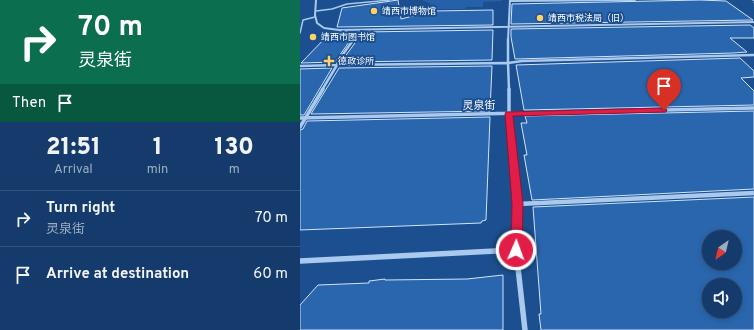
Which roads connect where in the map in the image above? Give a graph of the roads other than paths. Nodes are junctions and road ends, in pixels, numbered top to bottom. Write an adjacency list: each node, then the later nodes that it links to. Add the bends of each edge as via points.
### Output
1 (316, 0): 5 (street)
2 (390, 0): 5 (lane, via 347,4)
3 (510, 0): 4 (street); 8 (street)
4 (636, 0)
5 (316, 11): 6 (street)
6 (315, 17): 9 (lane, via 303,20); 10 (street, via 321,27)
7 (754, 22): 8 (street)
8 (508, 26): 10 (street); 13 (street)
9 (300, 27): 11 (lane)
10 (361, 30): 14 (street)
11 (300, 33)
12 (754, 54): 13 (street, via 522,60)
13 (508, 63): 14 (street); 17 (street)
14 (337, 65): 15 (street); 19 (street)
15 (300, 66)
16 (754, 108): 17 (street, 灵泉街)
17 (509, 114): 19 (street, 灵泉街); 22 (street)
18 (300, 118): 19 (street, 灵泉街)
19 (307, 118): 20 (street)
20 (300, 127)
21 (754, 193): 22 (street)
22 (518, 204): 23 (street)
23 (516, 250): 24 (street); 25 (street)
24 (301, 262)
25 (525, 330)

